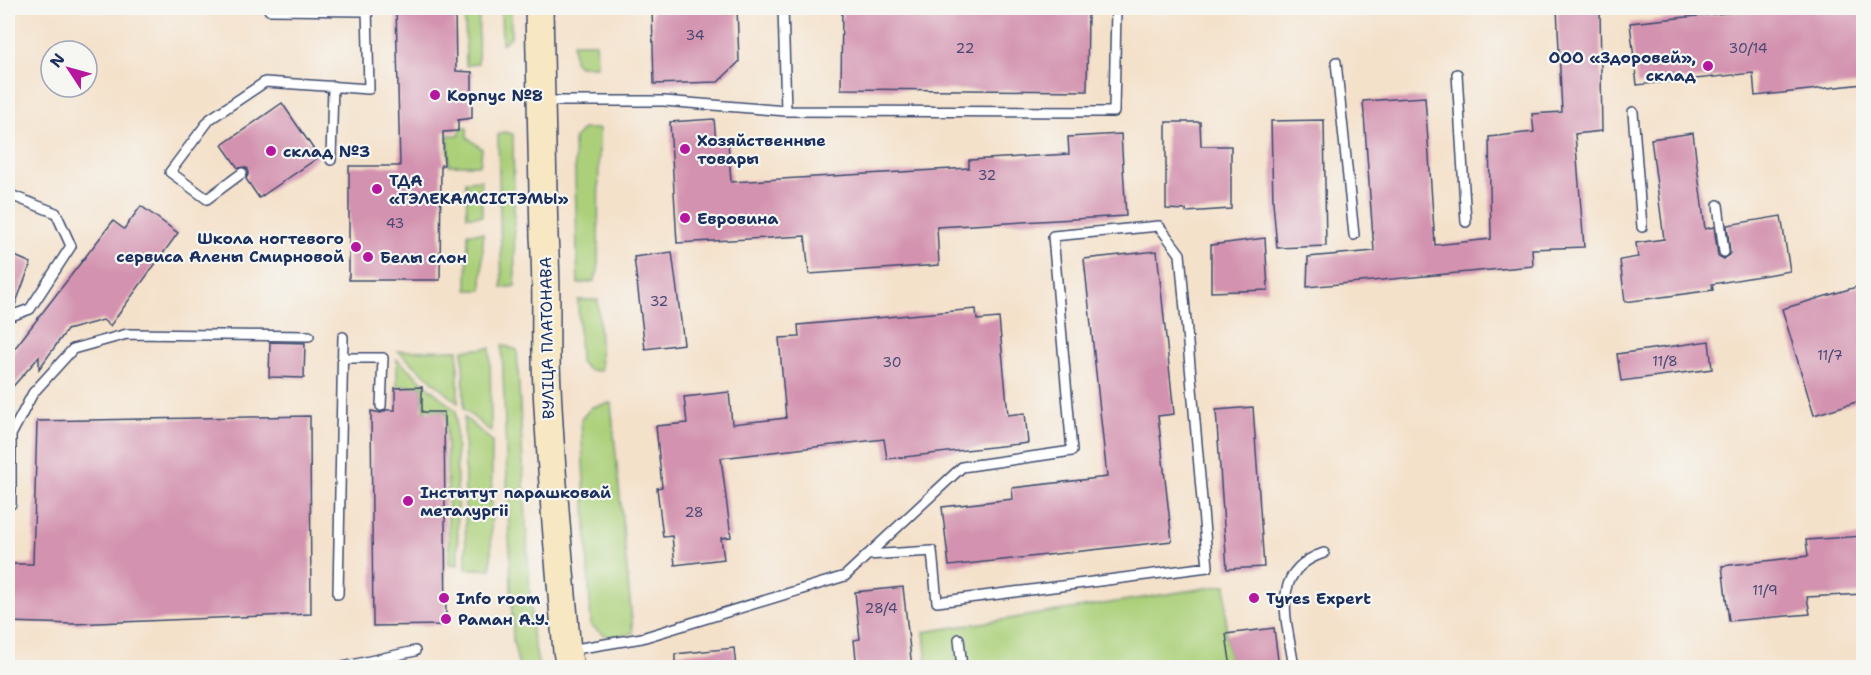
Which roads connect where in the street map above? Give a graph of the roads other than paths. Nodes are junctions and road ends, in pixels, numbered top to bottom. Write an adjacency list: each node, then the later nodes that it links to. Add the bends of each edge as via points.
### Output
1 (539, 8): 9 (main road, ВУЛІЦА ПЛАТОНАВА)
2 (783, 8): 10 (lane)
3 (1116, 8): 10 (lane, via 1114,112)
4 (367, 9): 5 (lane); 8 (lane, via 369,88)
5 (268, 10)
6 (1336, 62): 18 (lane)
7 (1457, 74): 16 (lane)
8 (333, 86): 12 (lane); 13 (lane, via 266,82 210,119 170,172 207,199)
9 (541, 102): 10 (lane, via 664,101); 31 (main road, ВУЛІЦА ПЛАТОНАВА, via 547,387)
10 (786, 111)
11 (1634, 112): 17 (lane)
12 (331, 160)
13 (242, 173)
14 (8, 194): 20 (lane, via 56,213 71,246 30,309)
15 (1718, 206): 19 (lane)
16 (1466, 222)
17 (1642, 227)
18 (1354, 235)
19 (1724, 252)
20 (8, 317)
21 (309, 336): 25 (lane, via 127,334 73,348 33,393 10,435)
22 (343, 337): 23 (lane)
23 (343, 358): 24 (lane, via 383,358); 28 (lane)
24 (381, 406)
25 (8, 504)
26 (1324, 553): 34 (lane, via 1310,557 1291,574 1284,596)
27 (867, 555): 27 (lane, via 962,467 1072,452 1053,236 1159,226 1180,254 1208,567 937,602 932,551); 31 (lane, via 845,576)
28 (338, 594)
29 (959, 639): 33 (lane)
30 (415, 651): 32 (lane)
31 (568, 659)
32 (338, 668)
33 (962, 668)
34 (1294, 668)

